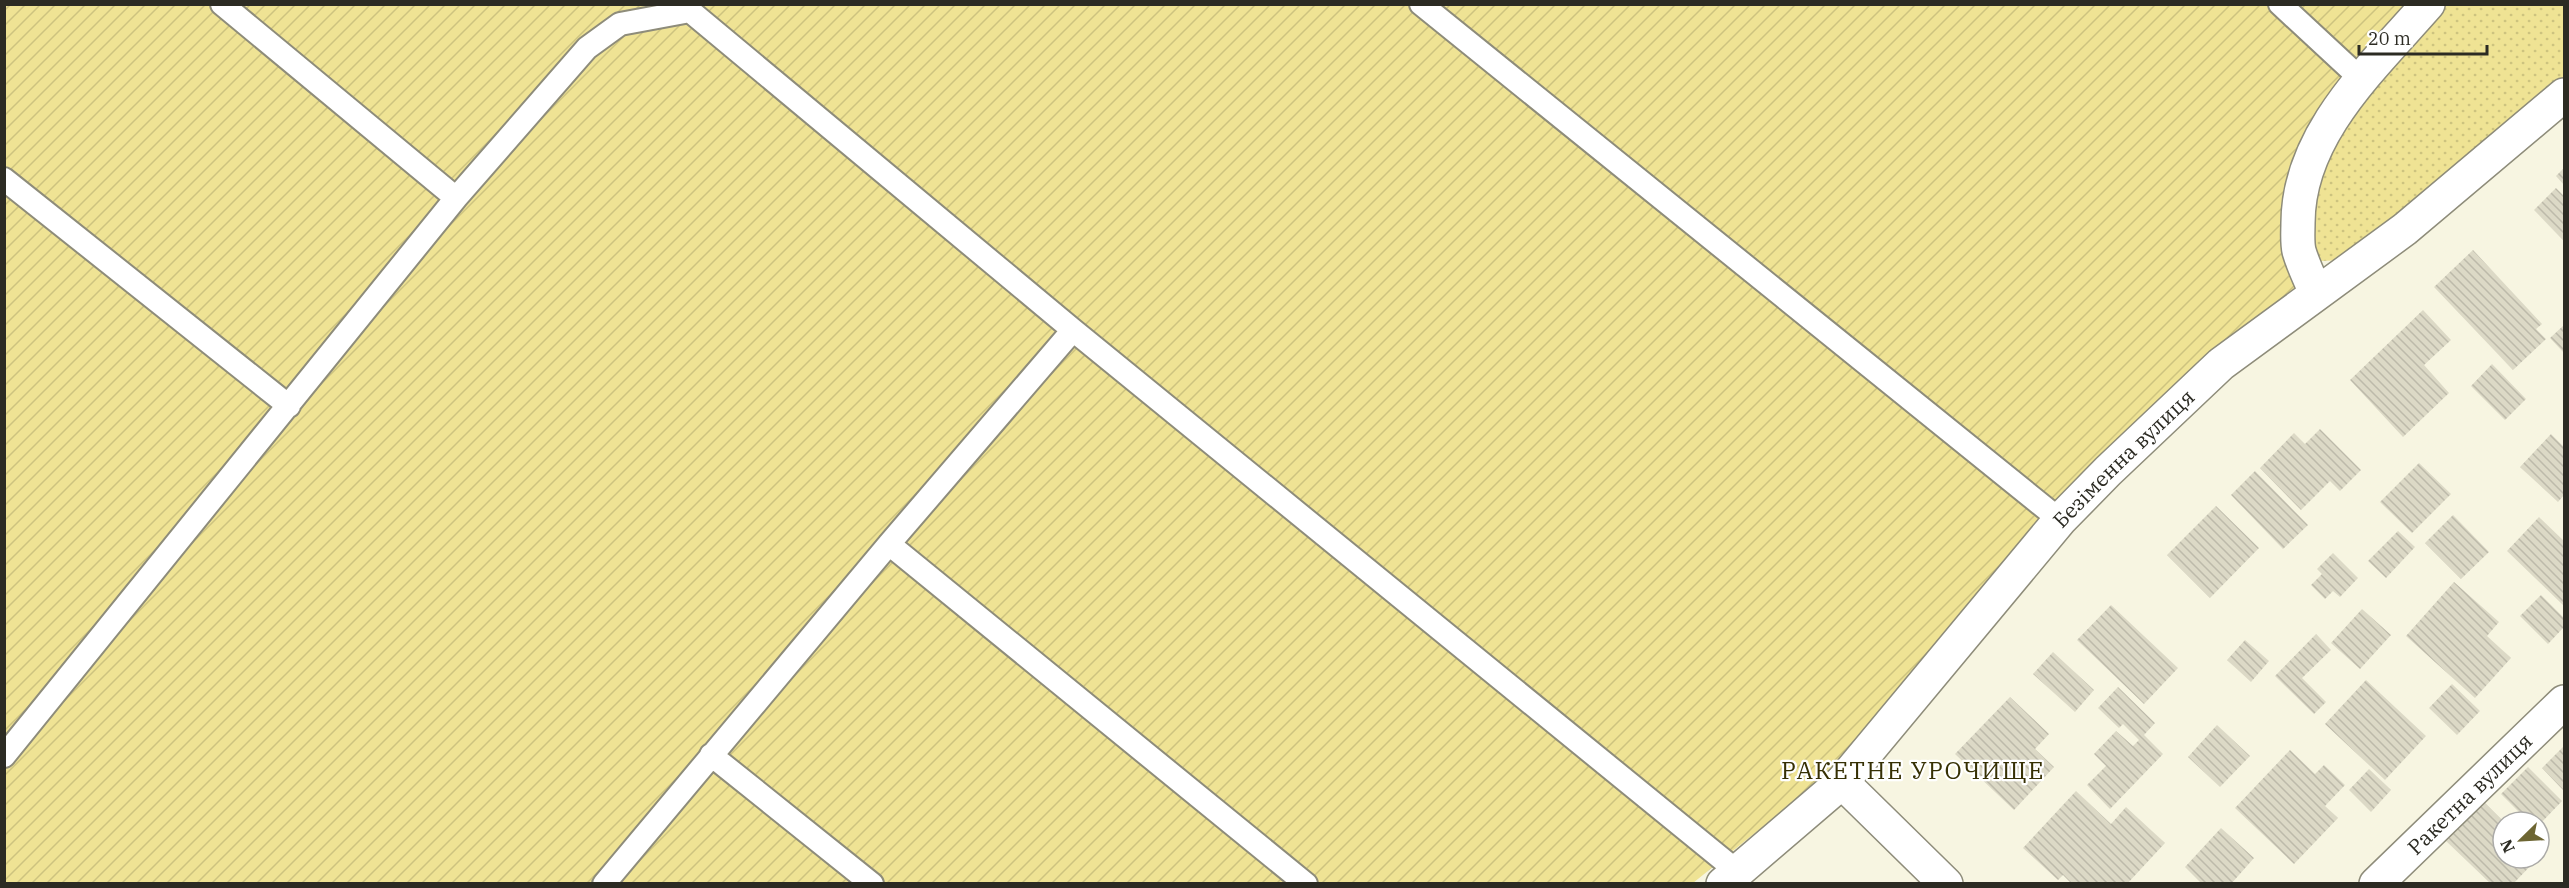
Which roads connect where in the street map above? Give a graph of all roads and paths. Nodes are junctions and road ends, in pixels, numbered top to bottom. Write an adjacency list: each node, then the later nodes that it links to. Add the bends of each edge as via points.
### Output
1 (222, 4): 10 (lane)
2 (1422, 4): 14 (lane)
3 (2280, 4): 7 (lane)
4 (2428, 4): 7 (street)
5 (690, 8): 6 (lane); 12 (lane)
6 (651, 10): 10 (lane, via 620,24 587,48)
7 (2362, 80): 11 (street, via 2324,132 2305,171 2298,212 2298,249)
8 (2565, 95): 11 (street, Безіменна вулиця, via 2405,230)
9 (4, 178): 13 (lane)
10 (456, 198): 13 (lane)
11 (2316, 293): 14 (street, Безіменна вулиця, via 2221,364)
12 (1074, 330): 15 (lane); 20 (lane)
13 (289, 406): 18 (lane)
14 (2060, 519): 19 (street, Безіменна вулиця)
15 (889, 544): 17 (lane); 23 (lane)
16 (2565, 702): 25 (street, Ракетна вулиця)
17 (711, 755): 21 (lane); 22 (lane)
18 (4, 756)
19 (1842, 782): 20 (street, Безіменна вулиця); 24 (street)
20 (1730, 878)
21 (604, 884)
22 (872, 884)
23 (1305, 884)
24 (1946, 884)
25 (2376, 884)

